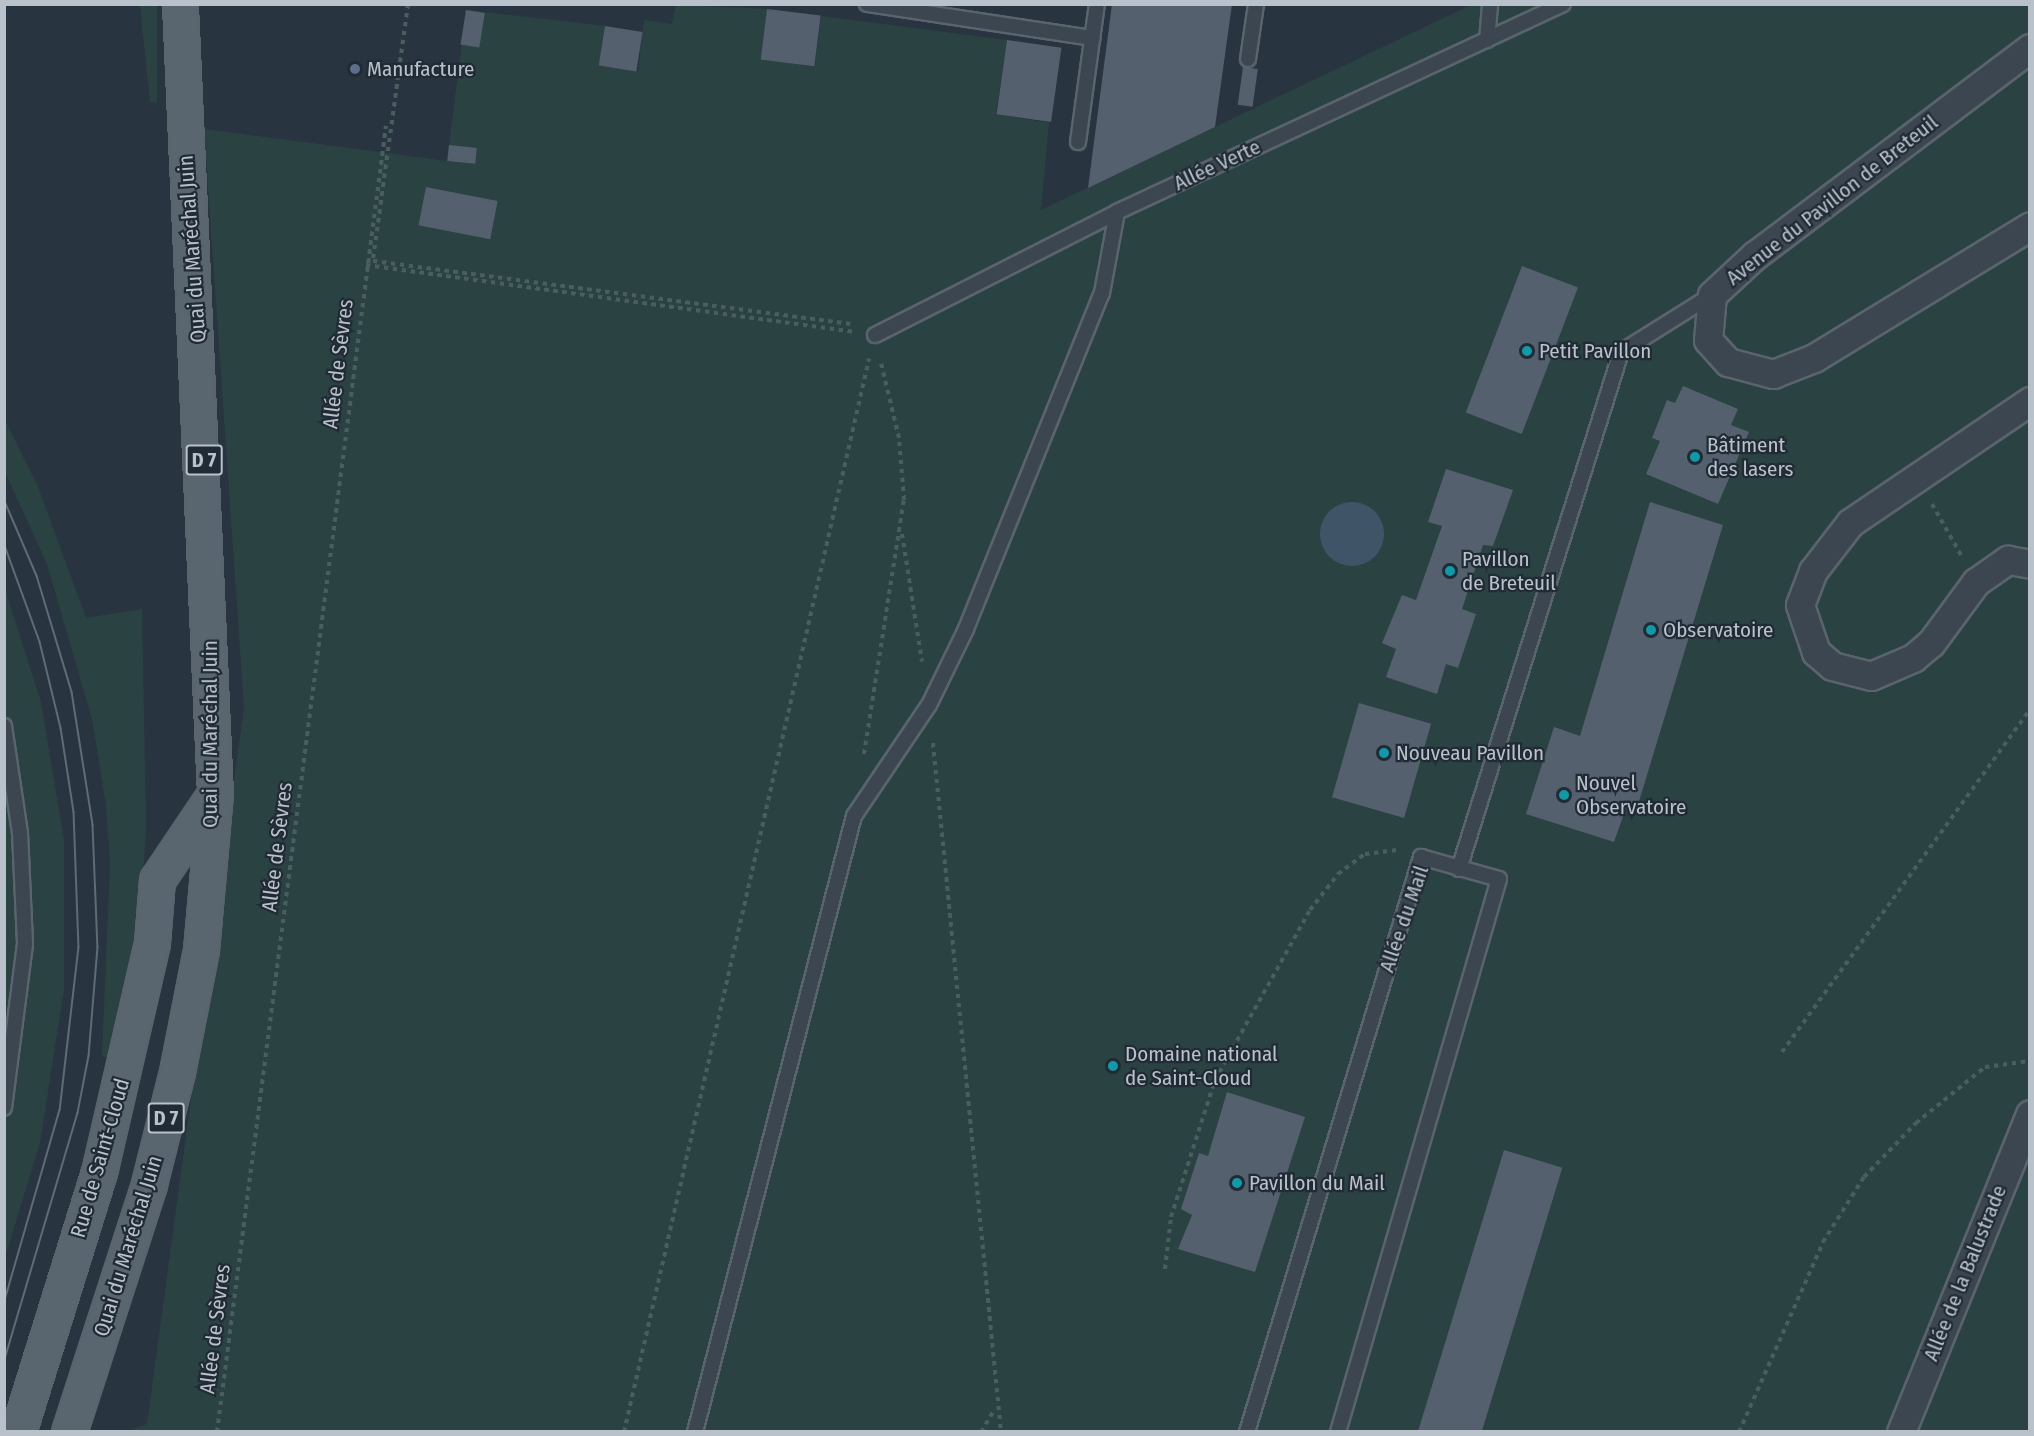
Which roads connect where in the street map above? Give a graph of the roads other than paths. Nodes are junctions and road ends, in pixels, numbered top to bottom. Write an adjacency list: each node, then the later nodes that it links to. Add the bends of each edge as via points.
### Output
1 (180, 4): 19 (main road, Quai du Maréchal Juin / D 7, via 200,374)
2 (867, 4): 7 (lane)
3 (1097, 4): 7 (lane)
4 (1256, 4): 10 (lane)
5 (1490, 4): 8 (lane)
6 (1563, 4): 8 (lane, Allée Verte)
7 (1092, 38): 11 (lane)
8 (1487, 40): 12 (lane, Allée Verte)
9 (2030, 48): 14 (street, Avenue du Pavillon de Breteuil, via 1755,255)
10 (1248, 59)
11 (1078, 142)
12 (1117, 212): 15 (lane, Allée Verte); 25 (lane, via 1102,293 966,629 929,705 854,816)
13 (2030, 226): 14 (street, Avenue du Pavillon de Breteuil, via 1814,358 1773,374 1728,362 1708,340)
14 (1712, 295): 20 (lane, via 1621,352)
15 (875, 335)
16 (2030, 400): 17 (street, via 1850,524 1813,571 1800,605 1816,652 1832,666 1871,676 1913,658 1931,643 1976,582 2008,560)
17 (2030, 564)
18 (4, 726): 21 (lane, via 20,833 25,944)
19 (215, 794): 23 (main road, Rue de Saint-Cloud / D 7, via 157,880 152,943 100,1168); 24 (main road, Quai du Maréchal Juin / D 7, via 201,950 177,1072 149,1184)
20 (1459, 869): 26 (lane, Allée du Mail, via 1421,857); 27 (lane, Allée du Mail, via 1499,879)
21 (4, 1108)
22 (2030, 1114): 28 (street, Allée de la Balustrade)
23 (18, 1431)
24 (69, 1431)
25 (695, 1431)
26 (1247, 1431)
27 (1338, 1431)
28 (1901, 1431)

